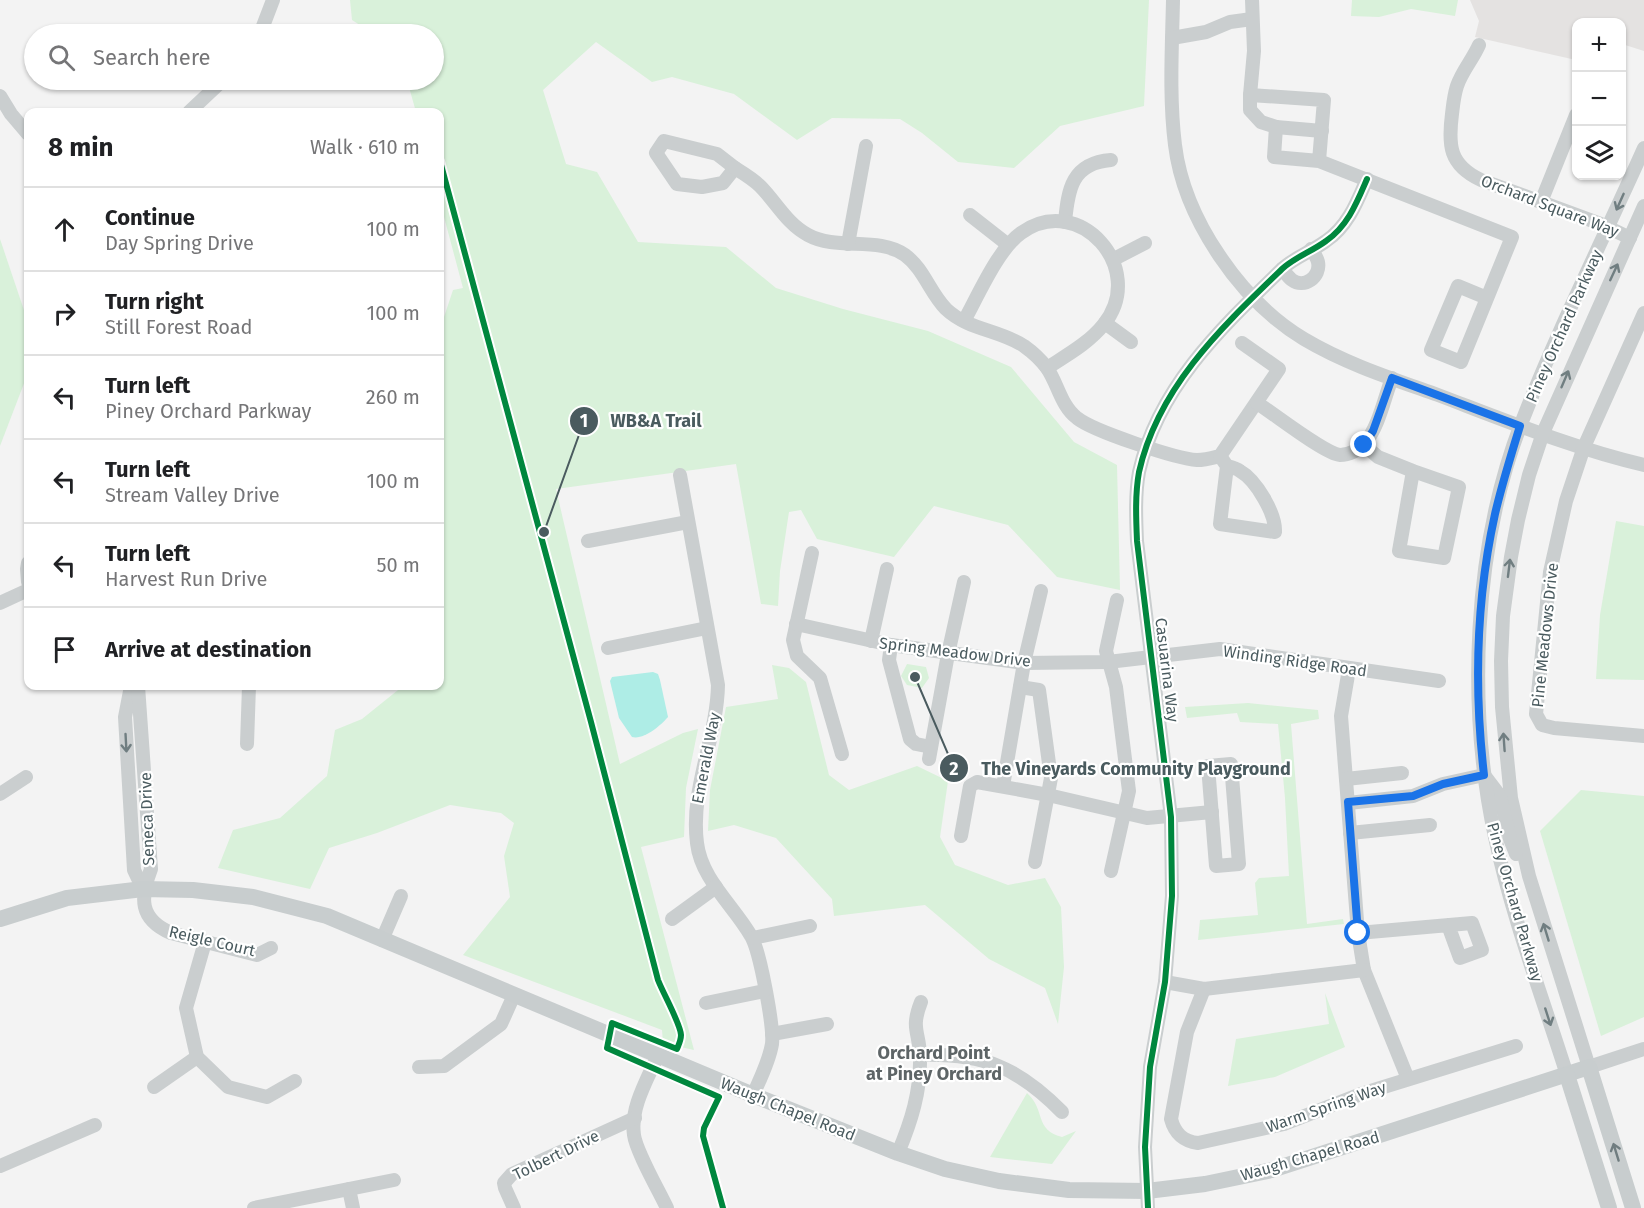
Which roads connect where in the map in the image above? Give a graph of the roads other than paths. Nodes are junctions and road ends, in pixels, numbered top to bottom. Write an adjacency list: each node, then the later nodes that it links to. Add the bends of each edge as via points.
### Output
1 (273, 0): 5 (street)
2 (1173, 0): 6 (street)
3 (1252, 0): 4 (street)
4 (1252, 20): 6 (street); 9 (street)
5 (264, 24)
6 (1172, 38): 34 (street, via 1175,148 1186,190 1203,230)
7 (1479, 45): 22 (street, Orchard Square Way, via 1457,86 1449,140 1452,154 1471,175)
8 (212, 90): 11 (street)
9 (1250, 95): 13 (street, via 1250,110 1261,122); 15 (street, via 1324,100)
10 (0, 96): 14 (street)
11 (193, 108)
12 (1572, 125): 22 (street)
13 (1276, 127): 15 (street); 19 (street, via 1274,157)
14 (24, 129)
15 (1322, 131): 19 (street)
16 (866, 146): 29 (street)
17 (1644, 148): 26 (street, Piney Orchard Parkway, one-way to 26)
18 (1111, 160): 25 (street, via 1096,162 1078,174 1068,193)
19 (1319, 161): 21 (street)
20 (735, 168): 20 (street, via 717,154 664,141 656,153 677,184 702,187 723,183); 29 (street, via 759,184 789,221 807,235)
21 (1367, 179): 31 (street, Casuarina Way, via 1352,214 1341,228); 35 (street, via 1512,237)
22 (1541, 202): 26 (street, Orchard Square Way)
23 (1644, 206): 27 (street, Piney Orchard Parkway)
24 (970, 215): 30 (street)
25 (1065, 222): 30 (street, via 1045,222); 32 (street, via 1085,229 1103,243)
26 (1609, 228): 27 (street, Orchard Square Way); 44 (street, Piney Orchard Parkway)
27 (1630, 238): 45 (street, Piney Orchard Parkway, one-way to 27)
28 (1145, 243): 32 (street)
29 (848, 244): 37 (street, via 885,247 904,254 919,268 946,308)
30 (1007, 244): 37 (street)
31 (1311, 249): 33 (street, Casuarina Way); 33 (street, via 1318,268 1316,276 1308,282 1293,280)
32 (1114, 259): 38 (street, via 1118,281 1115,303)
33 (1282, 269): 34 (street, Casuarina Way)
34 (1253, 297): 42 (street, via 1304,339 1346,361); 47 (street, Casuarina Way, via 1180,377)
35 (1487, 298): 35 (street, via 1458,286 1431,350 1461,362)
36 (1644, 313): 48 (street, Pine Meadows Drive)
37 (964, 321): 41 (street, via 1007,336 1026,347)
38 (1105, 323): 39 (street); 41 (street, via 1080,347)
39 (1131, 342)
40 (1242, 343): 43 (street, via 1280,369)
41 (1047, 368): 47 (street, via 1077,418)
42 (1392, 378): 44 (street); 46 (street)
43 (1257, 403): 46 (street, via 1338,455 1350,454); 49 (street)
44 (1520, 426): 45 (street); 81 (street, Piney Orchard Parkway, via 1495,514 1480,612 1478,708)
45 (1543, 433): 48 (street); 96 (street, Piney Orchard Parkway, one-way to 45, via 1511,798 1501,661 1511,557 1529,475)
46 (1364, 445): 51 (street, via 1378,458)
47 (1146, 447): 49 (street, via 1196,460); 68 (street, Casuarina Way, via 1136,507)
48 (1584, 447): 50 (street); 77 (street, Pine Meadows Drive, via 1566,501 1550,572 1536,714 1542,725 1554,728)
49 (1223, 461): 49 (street, via 1221,524 1275,532 1276,521 1251,480)
50 (1644, 465)
51 (1413, 471): 51 (street, via 1399,551 1444,558 1459,487)
52 (680, 475): 53 (street, Emerald Way)
53 (688, 522): 54 (street); 63 (street, Emerald Way)
54 (588, 541)
55 (812, 553): 62 (street)
56 (887, 569): 64 (street)
57 (964, 582): 67 (street)
58 (1041, 591): 70 (street)
59 (24, 592): 61 (street)
60 (1117, 600): 69 (street, via 1106,651)
61 (0, 603)
62 (796, 624): 64 (street, Spring Meadow Drive); 79 (street, via 793,640 797,656 820,678)
63 (707, 628): 66 (street); 97 (street, Emerald Way, via 718,702 696,798 695,822 697,845)
64 (871, 641): 65 (street, Spring Meadow Drive)
65 (891, 645): 67 (street, Spring Meadow Drive); 67 (street, via 889,660 910,739 930,753)
66 (608, 648)
67 (948, 654): 70 (street, Spring Meadow Drive)
68 (1152, 657): 69 (street, Spring Meadow Drive); 71 (street, Winding Ridge Road, via 1220,649); 90 (street, Casuarina Way)
69 (1108, 662): 70 (street, Spring Meadow Drive); 88 (street, via 1116,687 1129,791)
70 (1024, 663): 73 (street)
71 (1349, 669): 72 (street, Winding Ridge Road); 83 (street, via 1341,716)
72 (1439, 681)
73 (1020, 687): 84 (street); 86 (street, via 1039,690 1051,778)
74 (130, 690): 98 (street, Seneca Drive, one-way to 98, via 125,717 133,858)
75 (138, 690): 98 (street, Seneca Drive, via 151,868)
76 (249, 690): 78 (street)
77 (1644, 736)
78 (247, 744)
79 (842, 754)
80 (1402, 773): 83 (street)
81 (1484, 775): 87 (street, via 1413,796); 96 (street, via 1500,796 1510,839); 125 (street, Piney Orchard Parkway, one-way to 125, via 1495,838 1512,900)
82 (26, 777): 85 (street)
83 (1347, 779): 87 (street)
84 (1003, 786): 86 (street); 93 (street, via 977,782 970,786)
85 (0, 794)
86 (1048, 795): 88 (street); 94 (street)
87 (1348, 802): 92 (street)
88 (1124, 811): 90 (street, via 1147,818); 95 (street)
89 (1212, 813): 89 (street, via 1216,866 1239,864 1231,764 1208,766); 90 (street)
90 (1171, 817): 110 (street, Casuarina Way, via 1172,896)
91 (1430, 825): 92 (street)
92 (1350, 833): 104 (street)
93 (960, 836)
94 (1035, 862)
95 (1111, 871)
96 (1529, 876): 124 (street, Piney Orchard Parkway, one-way to 96)
97 (716, 887): 100 (street); 105 (street, Emerald Way)
98 (143, 889): 101 (main road, Waugh Chapel Road, via 67,898); 106 (main road, Waugh Chapel Road, via 253,897 327,916); 107 (street, Reigle Court, via 148,916 158,927)
99 (402, 896): 106 (street)
100 (672, 919)
101 (0, 920)
102 (1448, 925): 104 (street)
103 (810, 926): 105 (street)
104 (1358, 933): 109 (street)
105 (753, 938): 112 (street, Emerald Way)
106 (382, 940): 113 (main road, Waugh Chapel Road)
107 (205, 942): 108 (street, Reigle Court, via 257,955); 122 (street, via 186,1008)
108 (271, 948)
109 (1364, 970): 111 (street); 126 (street)
110 (1165, 982): 111 (street); 137 (street, Casuarina Way, via 1150,1067 1145,1147)
111 (1204, 989): 126 (street, Warm Spring Way, via 1187,1032 1171,1119 1179,1136 1188,1142 1284,1125)
112 (764, 991): 115 (street); 117 (street, Emerald Way)
113 (514, 995): 120 (main road, Waugh Chapel Road); 123 (street, via 501,1023 492,1031 444,1066)
114 (921, 1002): 121 (street, via 915,1029)
115 (706, 1003)
116 (827, 1024): 117 (street)
117 (772, 1034): 129 (street, Emerald Way, via 769,1058)
118 (1516, 1046): 126 (street, Warm Spring Way)
119 (1644, 1049): 124 (street)
120 (658, 1055): 129 (main road, Waugh Chapel Road); 131 (street)
121 (920, 1055): 130 (street, via 948,1054 998,1065 1027,1080); 133 (street, via 916,1102)
122 (197, 1057): 127 (street, via 228,1087 267,1097); 128 (street)
123 (419, 1067)
124 (1589, 1067): 125 (main road, Waugh Chapel Road); 144 (main road, Piney Orchard Parkway, one-way to 124)
125 (1567, 1075): 137 (main road, Waugh Chapel Road, via 1272,1170); 143 (main road, Piney Orchard Parkway)
126 (1408, 1079)
127 (295, 1081)
128 (154, 1087)
129 (753, 1095): 133 (main road, Waugh Chapel Road)
130 (1062, 1112)
131 (635, 1118): 140 (street, Tolbert Drive, via 512,1174 504,1188); 141 (street, via 634,1136)
132 (95, 1125): 134 (street)
133 (898, 1154): 137 (main road, Waugh Chapel Road, via 999,1181 1069,1190)
134 (0, 1166)
135 (394, 1180): 136 (street)
136 (349, 1189): 138 (street); 139 (street)
137 (1147, 1191): 142 (street, Casuarina Way)
138 (254, 1208)
139 (353, 1208)
140 (514, 1208)
141 (667, 1208)
142 (1148, 1208)
143 (1609, 1208)
144 (1633, 1208)

